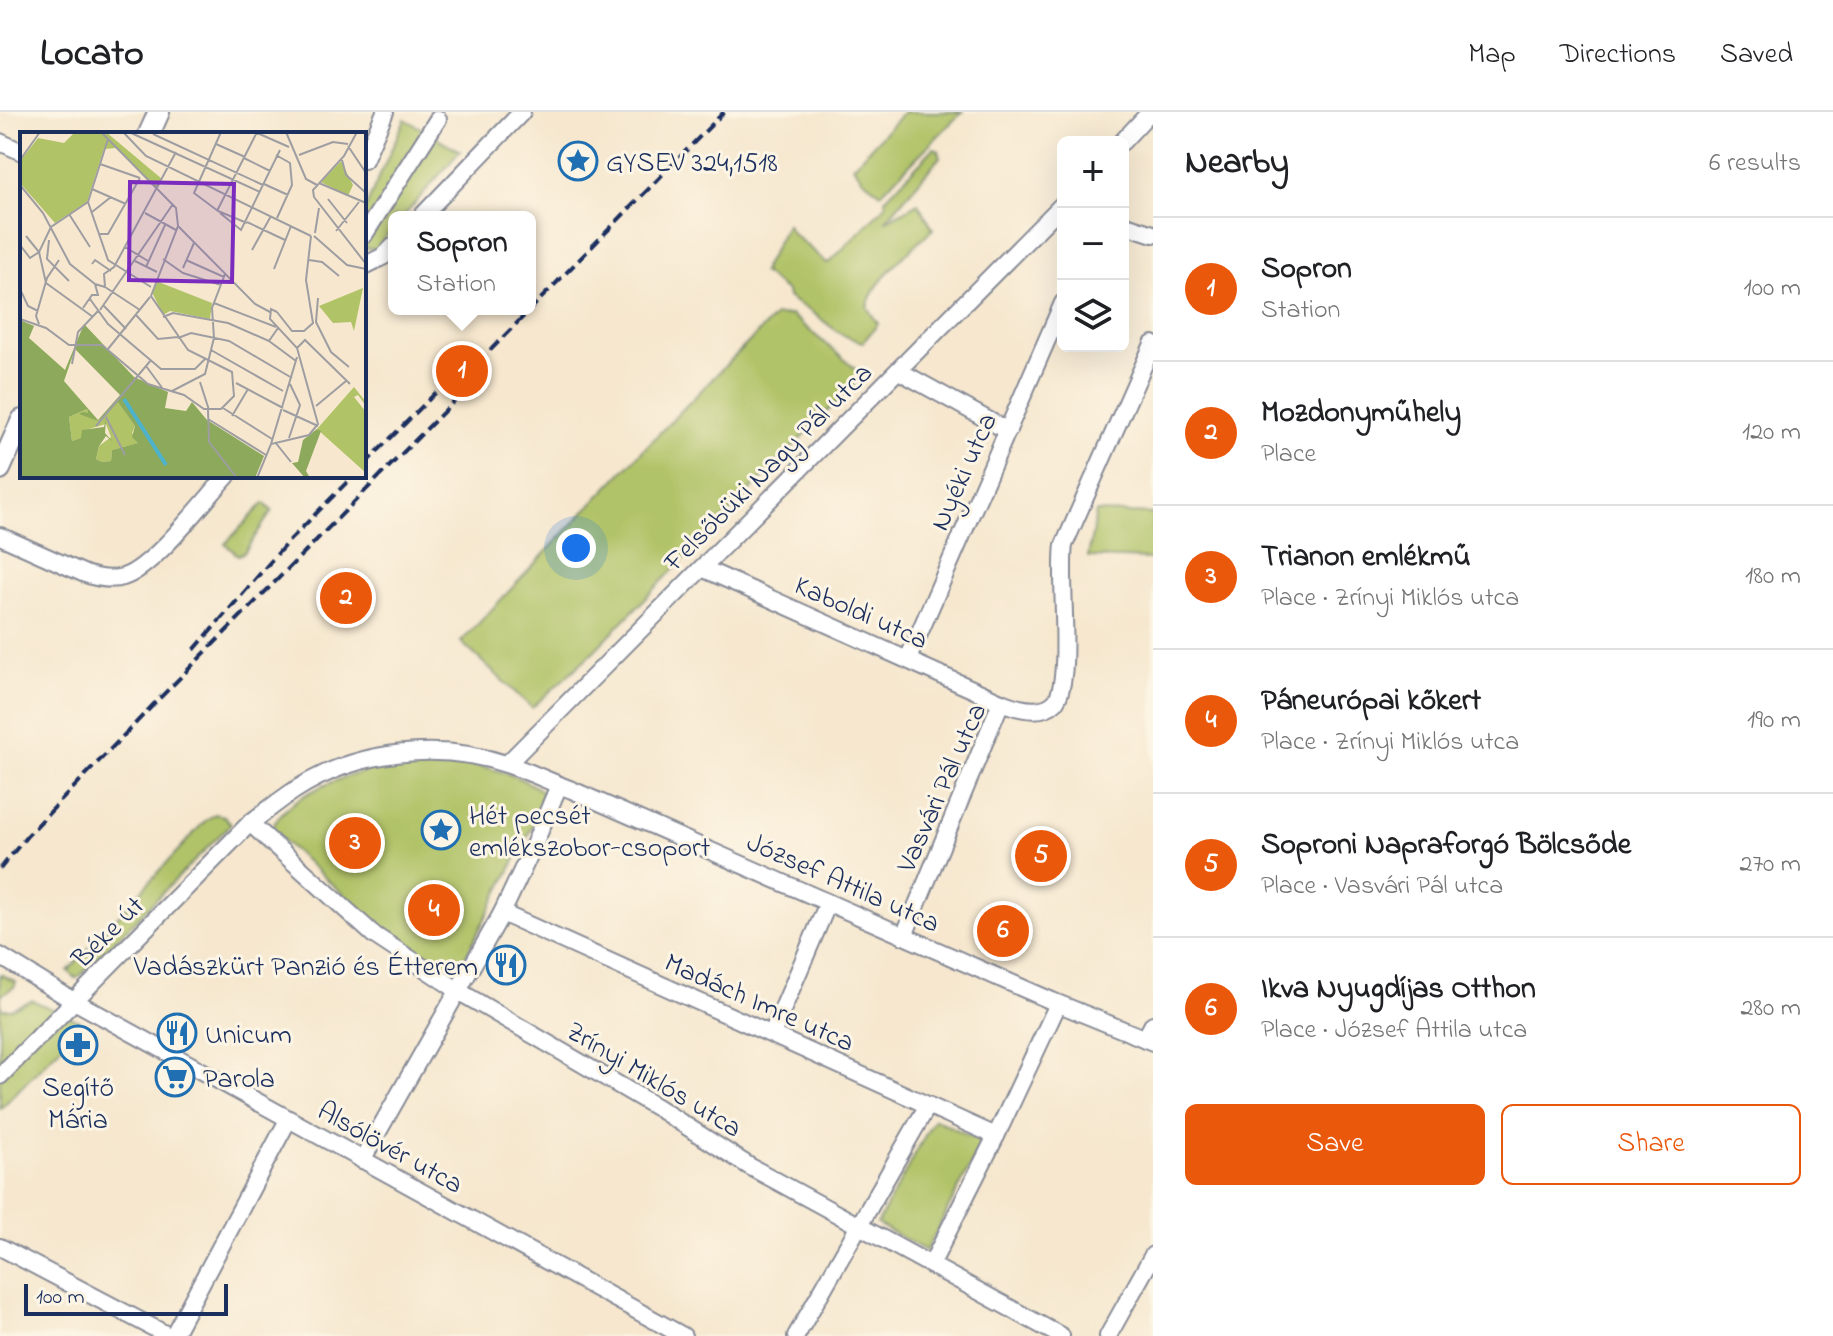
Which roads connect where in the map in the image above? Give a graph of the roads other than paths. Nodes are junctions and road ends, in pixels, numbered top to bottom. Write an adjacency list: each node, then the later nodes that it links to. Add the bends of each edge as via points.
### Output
1 (159, 112): 6 (main road)
2 (385, 112): 10 (street)
3 (522, 112): 12 (street)
4 (1150, 112): 7 (street)
5 (438, 119): 14 (street)
6 (150, 132)
7 (1128, 136)
8 (0, 142): 9 (street)
9 (20, 151)
10 (366, 155)
11 (1059, 208): 20 (street, Felsőbüki Nagy Pál utca)
12 (427, 211)
13 (1129, 226): 15 (street)
14 (366, 232)
15 (1153, 234)
16 (388, 252): 17 (street)
17 (366, 265)
18 (1057, 317): 22 (street, Nyéki utca)
19 (1153, 344): 28 (street, Vasvári Pál utca, via 1064,545 1064,675 1057,698 1031,710)
20 (899, 371): 22 (street); 26 (street, Felsőbüki Nagy Pál utca)
21 (20, 424): 23 (main road)
22 (1008, 431): 27 (street, Nyéki utca)
23 (0, 469)
24 (225, 478): 25 (street, via 147,562 111,579 85,574)
25 (0, 536)
26 (702, 568): 27 (street, Kaboldi utca); 29 (street, Felsőbüki Nagy Pál utca)
27 (908, 659): 28 (street, Kaboldi utca)
28 (1001, 702): 34 (street, Vasvári Pál utca)
29 (507, 764): 30 (street); 31 (street, Béke út, via 463,754 394,753 339,768 297,789)
30 (559, 785): 32 (street, József Attila utca); 33 (street)
31 (250, 823): 36 (street, Zrínyi Miklós utca, via 374,935); 37 (street, Béke út)
32 (828, 903): 34 (street, József Attila utca); 40 (street)
33 (502, 913): 36 (street); 40 (street, Madách Imre utca)
34 (904, 936): 38 (street, József Attila utca)
35 (0, 956): 37 (street, Alsólövér utca)
36 (458, 990): 46 (street); 47 (street, Zrínyi Miklós utca, via 749,1166)
37 (74, 1001): 42 (street, Béke út); 44 (street, Alsólövér utca)
38 (1058, 1004): 41 (street, József Attila utca); 45 (street)
39 (1153, 1024): 41 (street)
40 (772, 1034): 43 (street, Madách Imre utca)
41 (1149, 1041)
42 (0, 1076)
43 (928, 1105): 45 (street, Madách Imre utca); 47 (street)
44 (288, 1120): 46 (street, Alsólövér utca); 51 (street)
45 (996, 1136): 50 (street)
46 (362, 1160): 52 (street, Alsólövér utca)
47 (858, 1225): 50 (street, Zrínyi Miklós utca); 53 (street)
48 (0, 1247): 51 (street)
49 (1153, 1255): 55 (street)
50 (931, 1265): 54 (street, Zrínyi Miklós utca)
51 (171, 1336)
52 (683, 1336)
53 (796, 1336)
54 (1061, 1336)
55 (1108, 1336)

